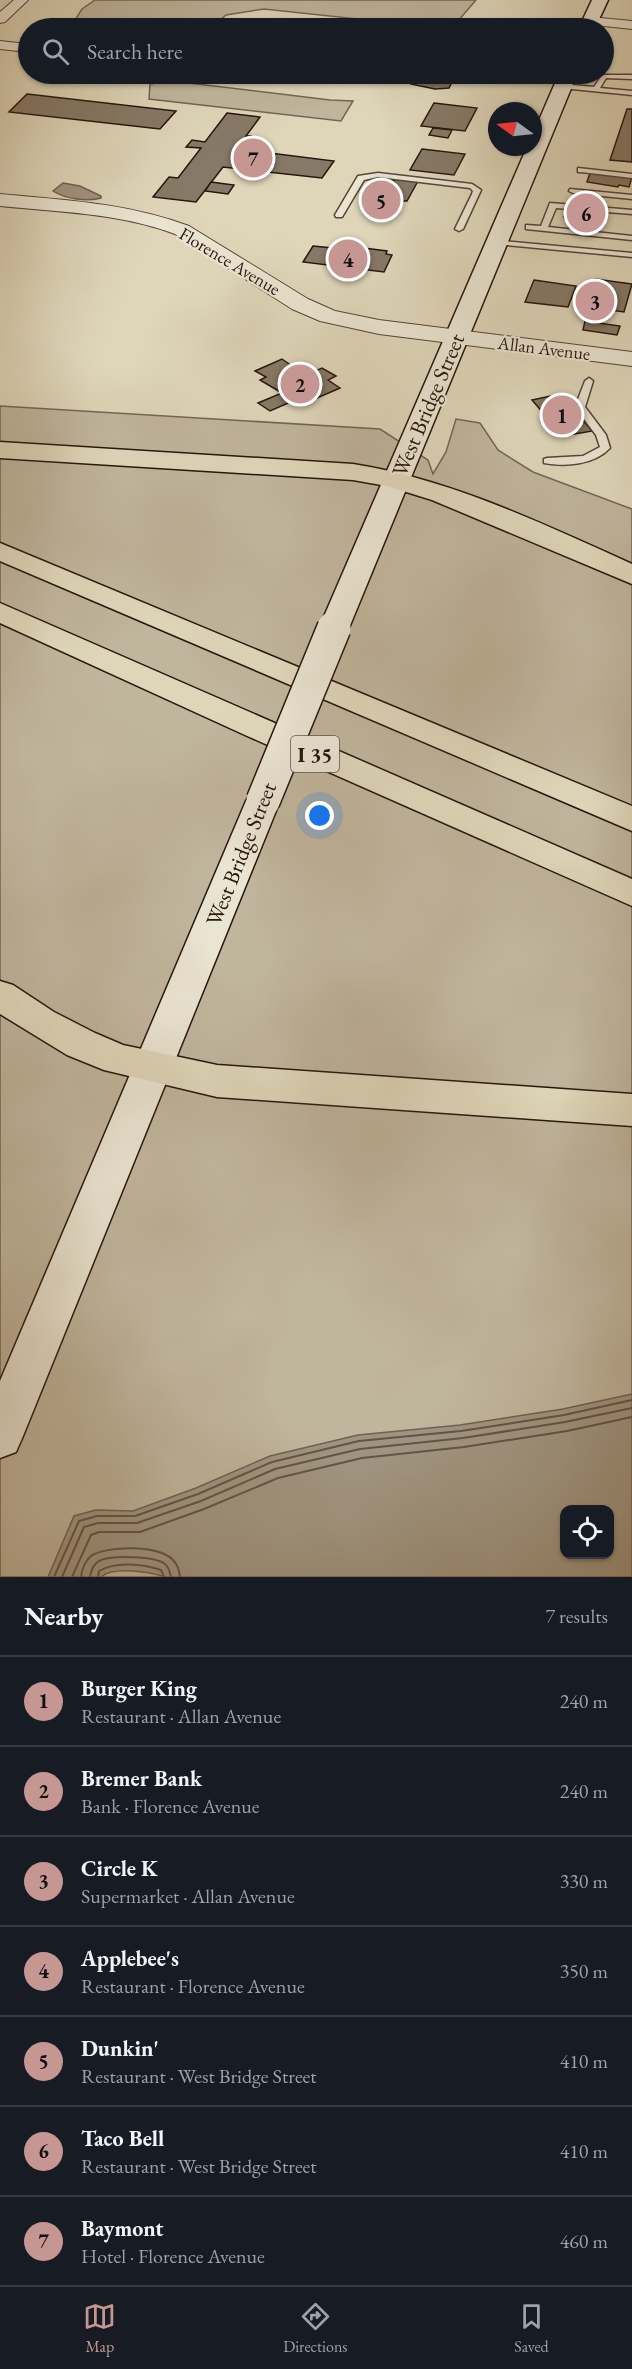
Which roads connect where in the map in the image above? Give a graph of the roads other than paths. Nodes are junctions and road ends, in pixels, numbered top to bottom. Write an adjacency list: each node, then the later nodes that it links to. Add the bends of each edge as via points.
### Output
1 (22, 0): 4 (street)
2 (600, 0): 3 (main road)
3 (592, 18)
4 (0, 19)
5 (614, 25): 6 (street)
6 (632, 25)
7 (0, 45): 8 (street)
8 (18, 47)
9 (614, 76): 10 (lane)
10 (632, 77)
11 (563, 84): 27 (main road, West Bridge Street)
12 (579, 84): 14 (lane)
13 (599, 84): 14 (lane)
14 (596, 89): 15 (lane)
15 (632, 93)
16 (581, 170): 17 (lane)
17 (632, 176)
18 (573, 191): 19 (lane)
19 (632, 197)
20 (0, 200): 29 (street, Florence Avenue, via 150,219 182,230 300,304 328,316)
21 (632, 212): 24 (lane, via 553,205)
22 (339, 215): 25 (lane, via 361,177 378,175 472,186 476,194)
23 (530, 227): 24 (lane)
24 (544, 228): 26 (lane)
25 (459, 229)
26 (632, 238)
27 (496, 242): 28 (lane); 29 (main road, West Bridge Street)
28 (632, 255)
29 (457, 337): 30 (street, Allan Avenue); 34 (main road, West Bridge Street)
30 (632, 359)
31 (589, 381): 33 (lane, via 580,407 601,435 605,448 597,456 580,460)
32 (0, 450): 34 (highway)
33 (547, 461)
34 (397, 478): 36 (highway, via 451,497); 41 (main road, West Bridge Street, bridge)
35 (0, 550): 38 (highway)
36 (632, 575)
37 (0, 612): 39 (highway, I 35)
38 (632, 819)
39 (632, 893)
40 (0, 995): 41 (highway, via 81,1044)
41 (152, 1068): 42 (highway, via 217,1081); 43 (main road, West Bridge Street)
42 (632, 1110)
43 (0, 1436)

